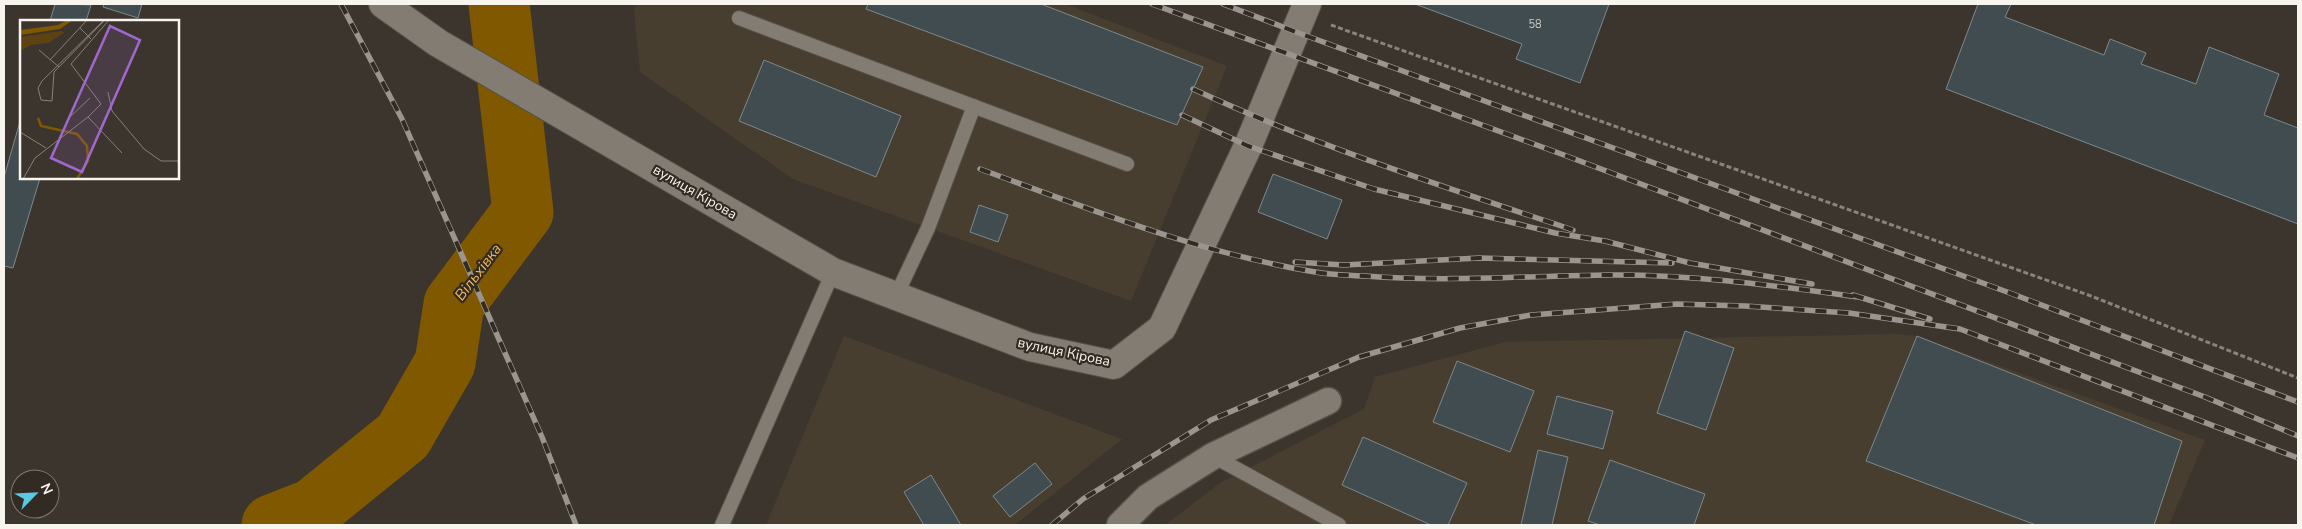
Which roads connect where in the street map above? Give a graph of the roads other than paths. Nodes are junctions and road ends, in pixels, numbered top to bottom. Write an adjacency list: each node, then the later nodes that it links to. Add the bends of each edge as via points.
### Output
1 (383, 4): 6 (street, вулиця Кірова, via 438,43)
2 (1305, 9): 7 (street, вулиця Кірова, via 1248,146 1162,328 1114,365 1030,347)
3 (739, 18): 4 (lane)
4 (974, 106): 5 (lane); 7 (lane, via 928,228)
5 (1127, 164)
6 (833, 272): 7 (street, вулиця Кірова); 10 (lane)
7 (896, 296)
8 (1328, 401): 9 (street)
9 (1213, 456): 11 (street, via 1148,496); 12 (lane)
10 (722, 525)
11 (1120, 525)
12 (1339, 525)

